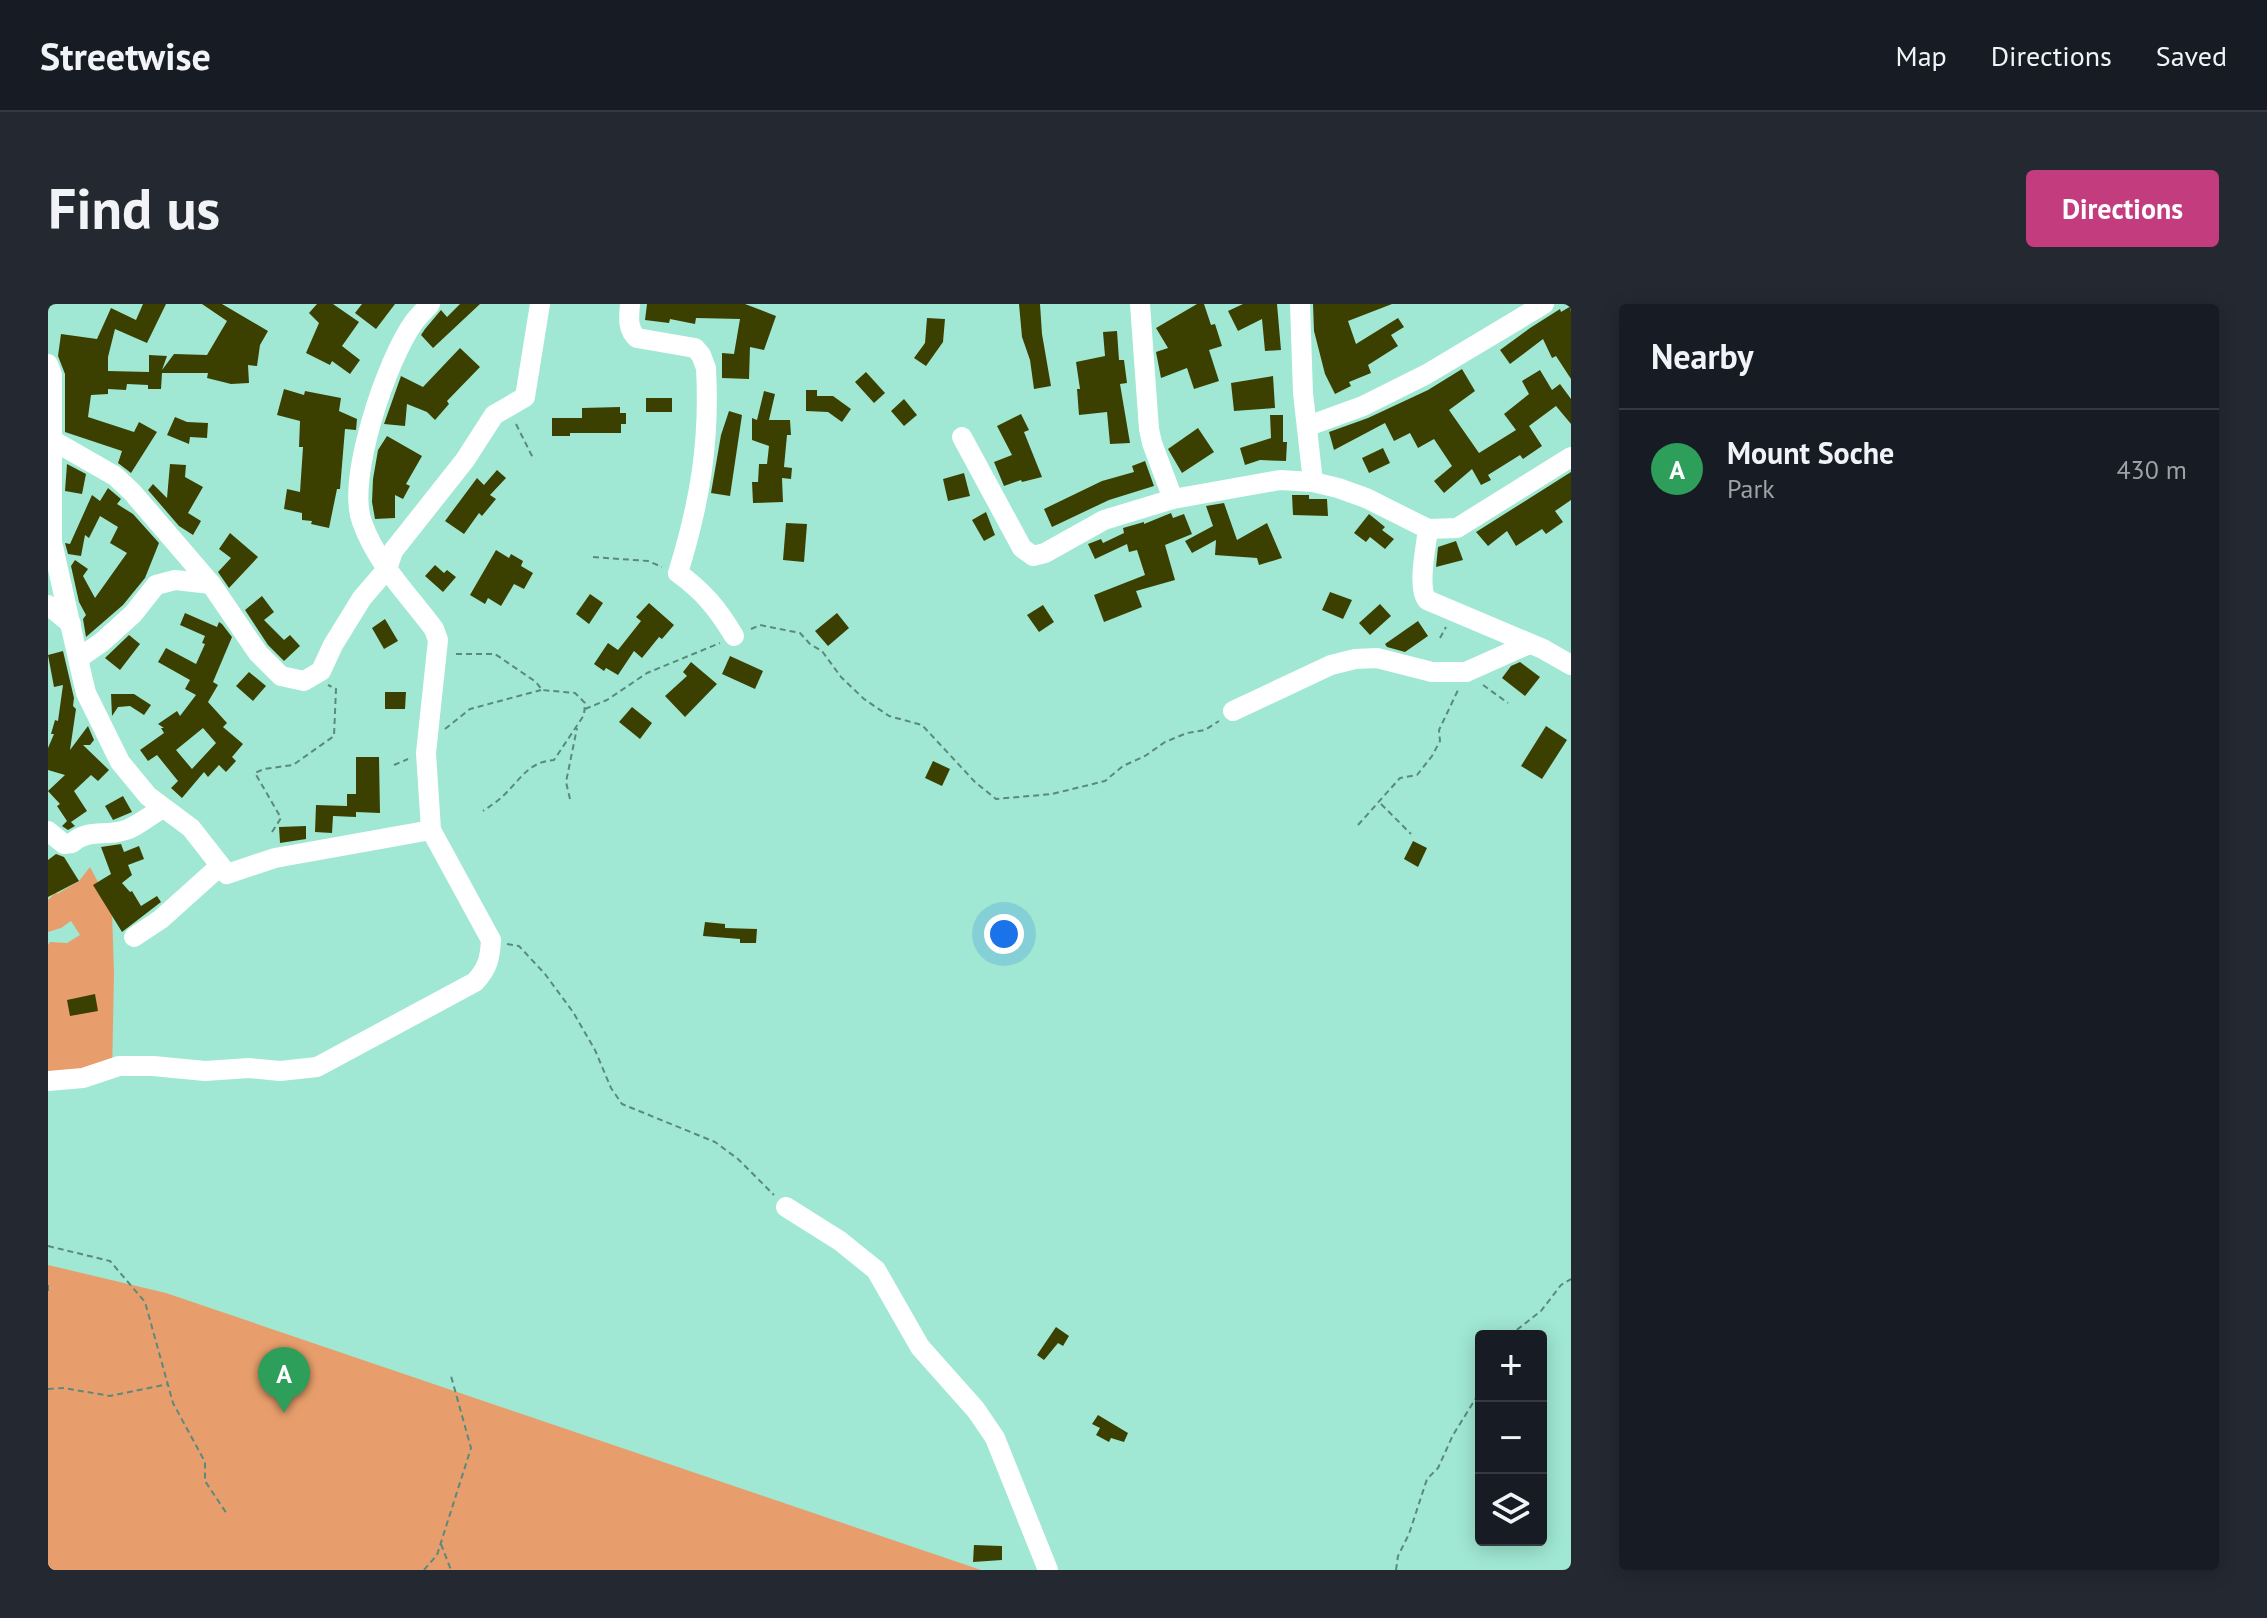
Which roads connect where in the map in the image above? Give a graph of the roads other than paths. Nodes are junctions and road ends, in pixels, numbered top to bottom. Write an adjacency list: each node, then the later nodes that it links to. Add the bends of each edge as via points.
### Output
1 (430, 304): 15 (street, via 413,323 384,382 362,462 357,495 361,519)
2 (540, 304): 15 (street, via 525,397 494,415 393,551)
3 (630, 304): 19 (street, via 630,328 637,338 687,344 701,355 706,368 704,465 678,573 717,607)
4 (1140, 304): 13 (street, via 1149,429)
5 (1300, 304): 8 (street)
6 (1544, 304): 8 (street, via 1392,393)
7 (48, 364): 10 (street)
8 (1308, 426): 12 (street)
9 (962, 437): 13 (street, via 1022,548 1033,556 1104,520)
10 (52, 440): 16 (street, via 115,476); 18 (street, via 52,542)
11 (1571, 457): 14 (street, via 1466,524)
12 (1313, 482): 13 (street, via 1280,480); 14 (street, via 1366,498)
13 (1173, 499)
14 (1428, 529): 20 (street, via 1423,596)
15 (387, 569): 16 (street, via 362,598 321,671 304,681 281,676 258,653); 25 (street, via 438,640 426,753)
16 (211, 584): 21 (street, via 175,580 156,585 133,614)
17 (48, 605): 18 (street)
18 (71, 624): 21 (street)
19 (734, 636)
20 (1529, 644): 22 (street); 23 (street, via 1466,672 1355,659)
21 (79, 658): 24 (street, via 86,693 120,762)
22 (1571, 665)
23 (1233, 711)
24 (163, 808): 26 (street, via 128,830 91,833 72,843 64,844); 27 (street, via 183,820)
25 (431, 830): 27 (street, via 275,858 235,874); 29 (street, via 491,940 490,958 475,982 317,1067 205,1071 119,1066 83,1078)
26 (48, 831)
27 (220, 866): 28 (street)
28 (134, 937)
29 (48, 1081)
30 (786, 1207): 31 (street, via 876,1270 920,1347 995,1438)
31 (1048, 1570)

